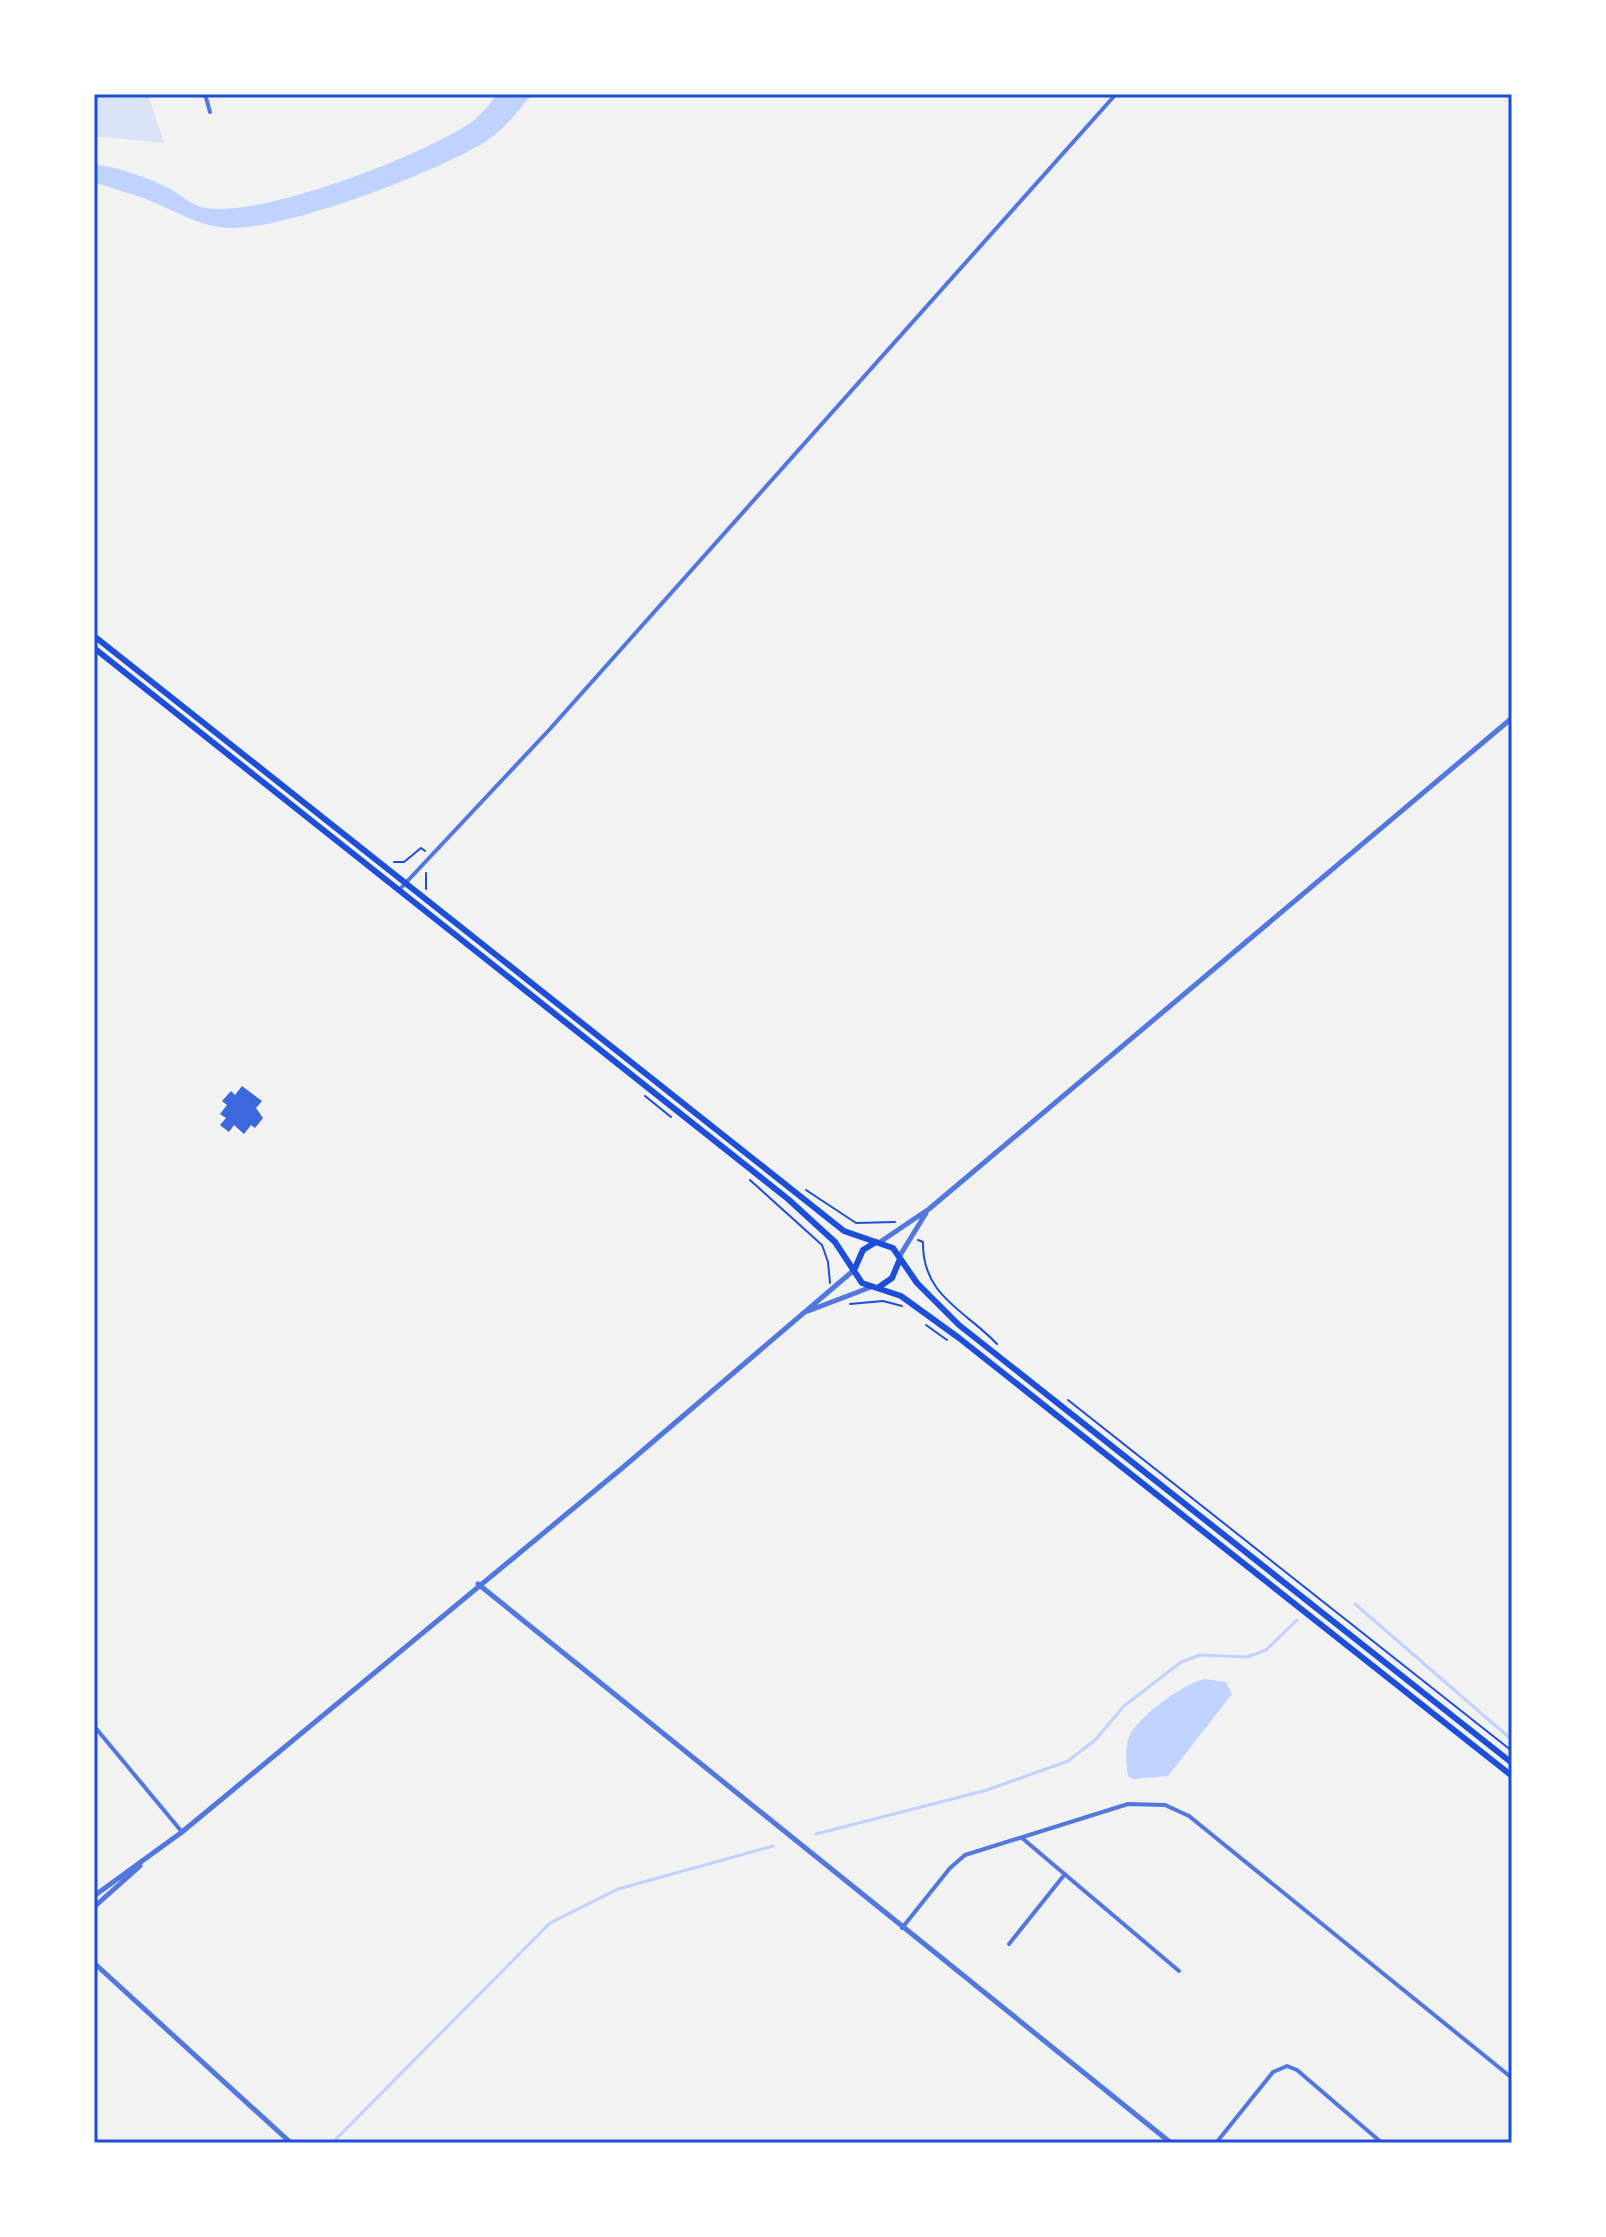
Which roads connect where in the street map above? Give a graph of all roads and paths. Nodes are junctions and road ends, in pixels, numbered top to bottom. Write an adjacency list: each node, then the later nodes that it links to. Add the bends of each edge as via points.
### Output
1 (205, 94): 3 (street)
2 (1116, 94): 7 (street, via 549,730)
3 (210, 112)
4 (94, 636): 10 (main road)
5 (94, 648): 11 (main road)
6 (1512, 718): 15 (street)
7 (431, 855): 8 (path, via 421,848 404,862); 10 (street)
8 (388, 861)
9 (429, 867): 12 (path, via 423,882)
10 (406, 883): 11 (street); 18 (main road, via 844,1231)
11 (399, 890): 20 (main road, via 788,1199)
12 (430, 895)
13 (744, 1175): 21 (path, via 822,1245)
14 (805, 1189): 16 (path, via 844,1219 866,1225 895,1221)
15 (929, 1209): 18 (street); 19 (street)
16 (898, 1228)
17 (913, 1239): 24 (path, via 923,1242 923,1264 933,1286)
18 (878, 1242): 19 (main road); 20 (main road, via 863,1250)
19 (900, 1258): 22 (main road, via 892,1278); 29 (main road, via 929,1297 959,1325)
20 (855, 1268): 22 (main road, via 862,1283); 23 (street)
21 (832, 1284)
22 (873, 1287): 23 (street); 30 (main road, via 901,1296 959,1338)
23 (807, 1311): 26 (street)
24 (999, 1347)
25 (1064, 1398): 28 (path)
26 (478, 1584): 31 (street); 37 (street)
27 (94, 1726): 31 (street)
28 (1512, 1751)
29 (1512, 1763)
30 (1512, 1776)
31 (182, 1832): 33 (street)
32 (1022, 1838): 34 (street); 37 (street, via 965,1855); 41 (street, via 1128,1804 1165,1805 1189,1816)
33 (144, 1862): 35 (street); 36 (street)
34 (1065, 1874): 38 (street); 40 (street)
35 (94, 1896)
36 (94, 1907)
37 (902, 1928): 43 (street)
38 (1009, 1944)
39 (94, 1963): 42 (street)
40 (1179, 1971)
41 (1512, 2078)
42 (291, 2143)
43 (1171, 2143)
44 (1216, 2143): 45 (street, via 1273,2072 1287,2066)
45 (1382, 2143)

